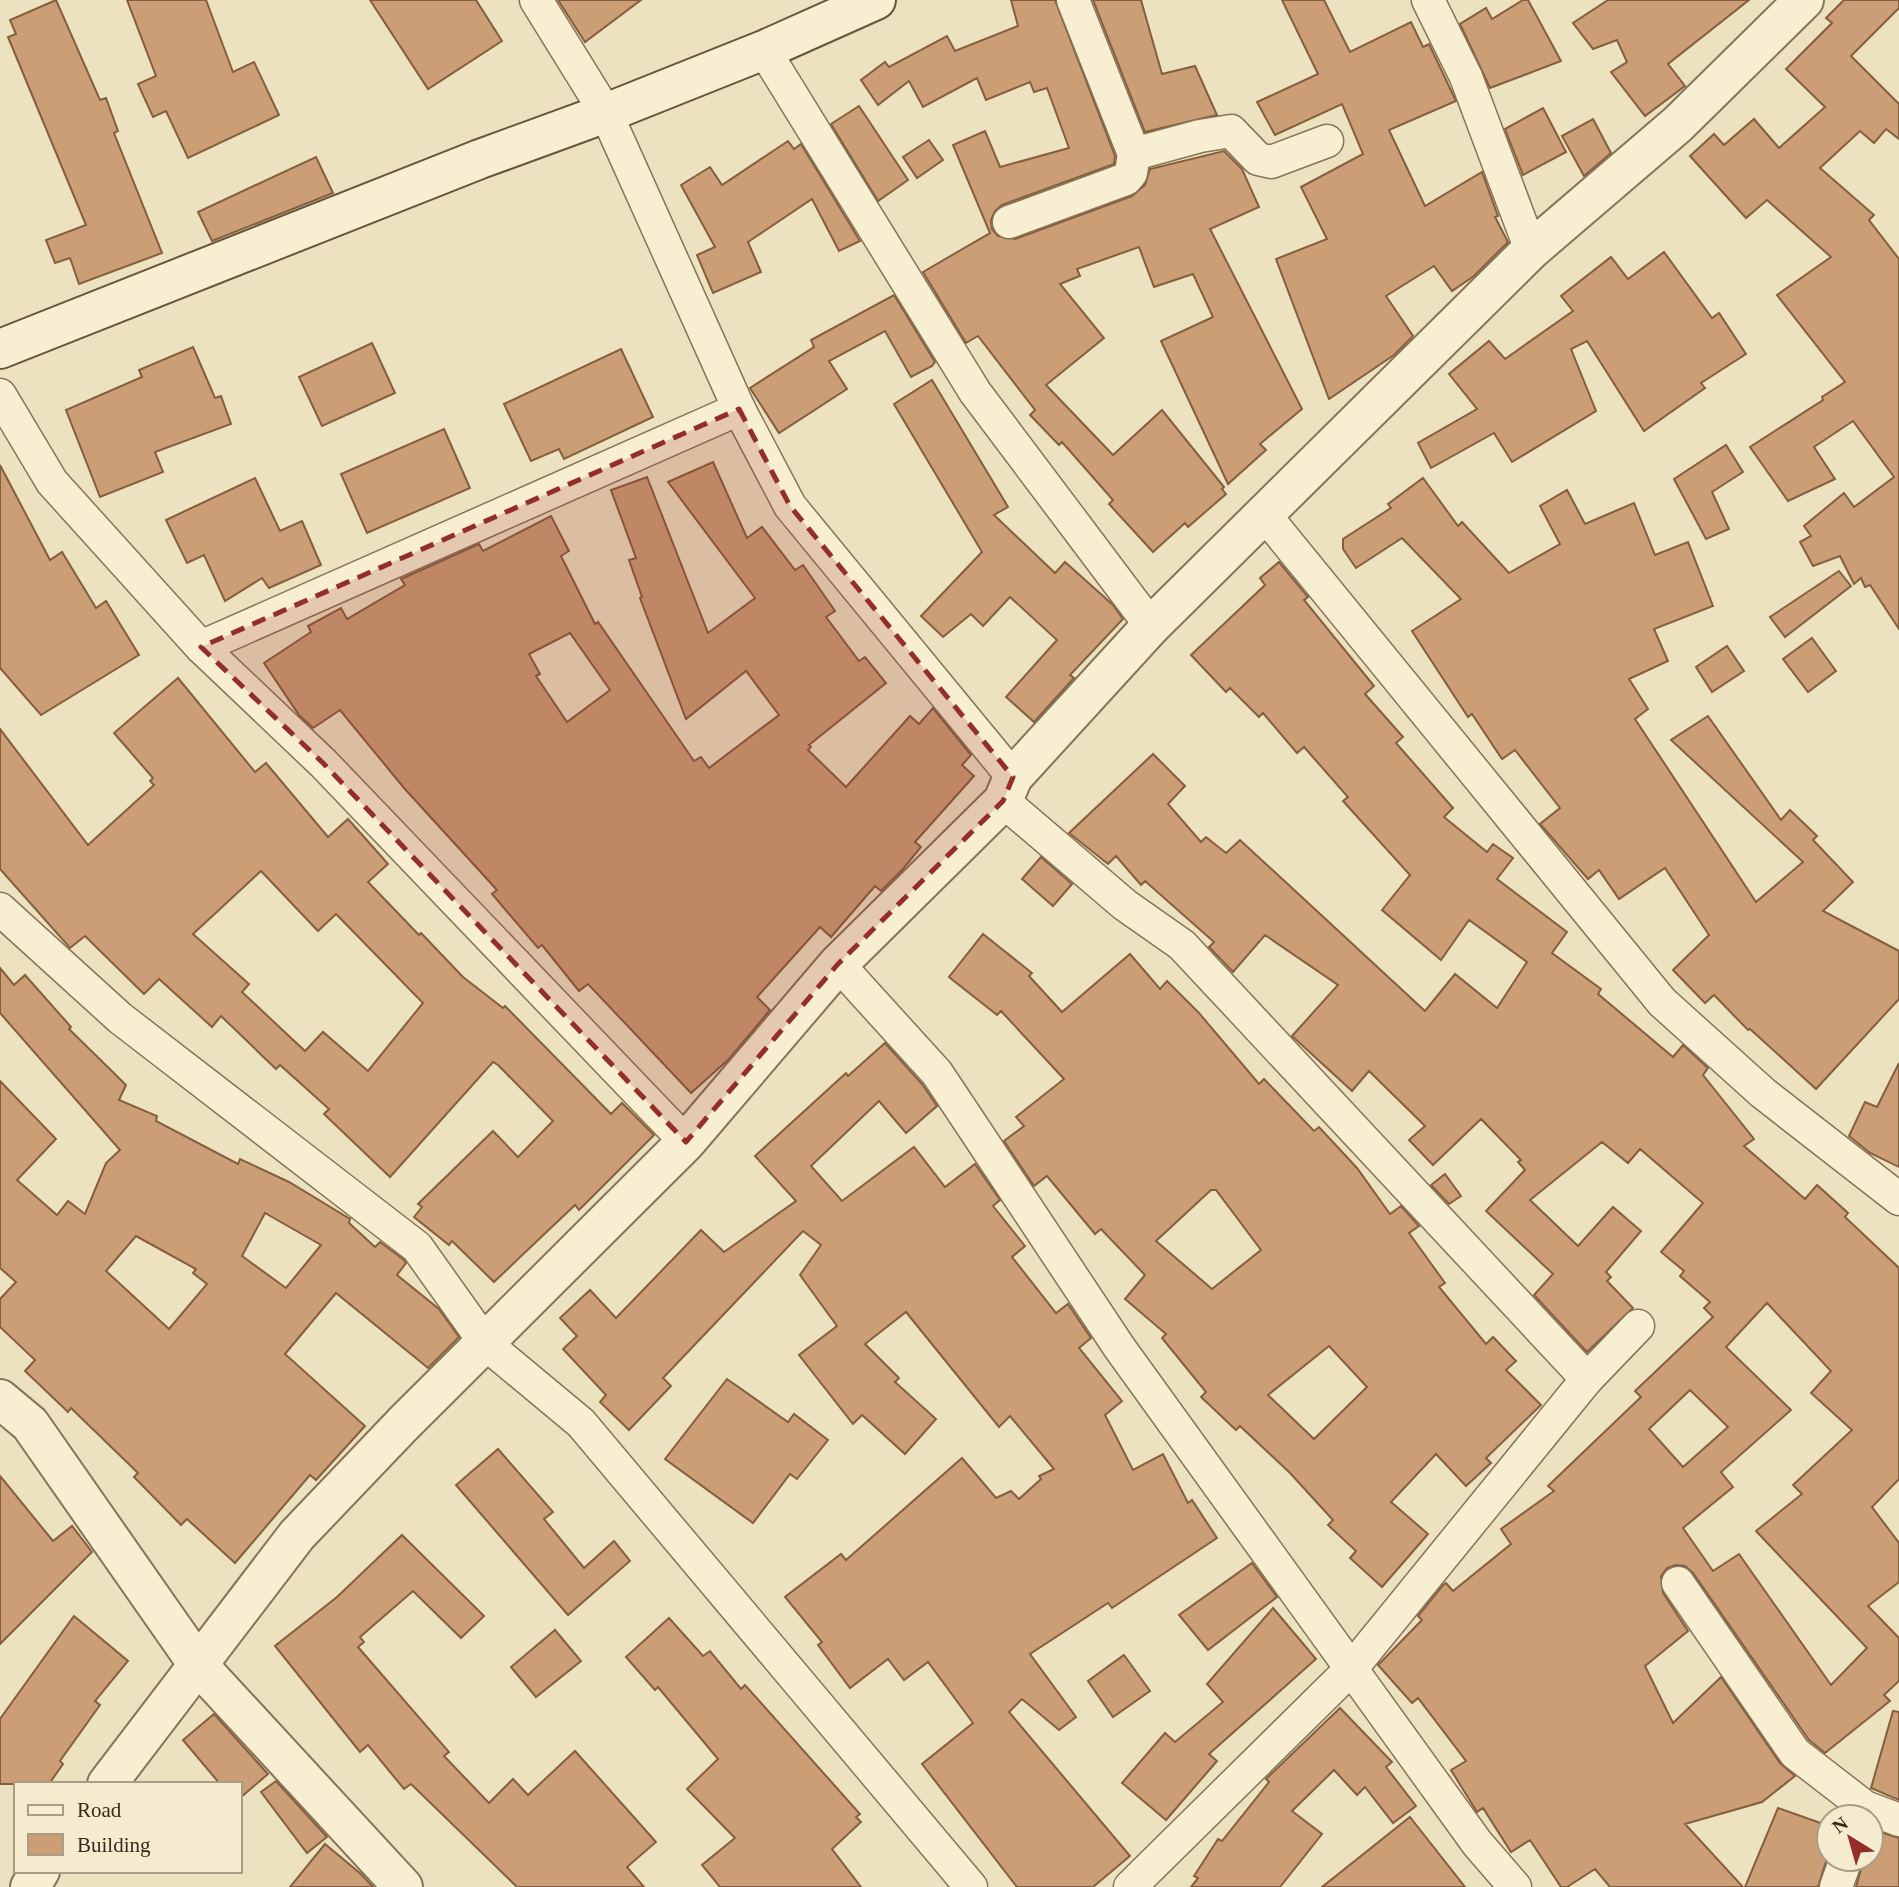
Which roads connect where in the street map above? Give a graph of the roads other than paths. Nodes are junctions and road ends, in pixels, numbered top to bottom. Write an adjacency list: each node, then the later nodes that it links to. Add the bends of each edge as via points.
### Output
1 (536, 0): 7 (street)
2 (876, 0): 6 (street)
3 (1073, 0): 9 (street)
4 (1428, 0): 11 (street, via 1466,77)
5 (1804, 0): 11 (street, via 1678,124)
6 (764, 50): 7 (street); 16 (street, via 975,392)
7 (606, 113): 12 (street); 14 (street)
8 (1327, 141): 9 (street, via 1271,162 1258,159 1231,131)
9 (1134, 154): 10 (street, via 1126,179)
10 (1009, 222)
11 (1531, 250): 15 (street)
12 (0, 349)
13 (0, 395): 17 (street, via 52,482)
14 (739, 410): 17 (street); 18 (street, via 789,506)
15 (1264, 514): 16 (street); 22 (street, via 1662,1002 1763,1093)
16 (1151, 626): 18 (street)
17 (201, 647): 21 (street, via 323,762)
18 (1008, 789): 20 (street); 25 (street, via 1125,905 1182,945)
19 (0, 909): 24 (street, via 120,1018 417,1247)
20 (838, 964): 21 (street); 29 (street, via 937,1073 1119,1347)
21 (685, 1143): 24 (street)
22 (1899, 1199)
23 (1638, 1326): 25 (street)
24 (486, 1344): 28 (street, via 297,1535); 33 (street, via 582,1423)
25 (1587, 1379): 29 (street)
26 (0, 1399): 28 (street, via 30,1424)
27 (1678, 1583): 31 (street, via 1794,1753)
28 (199, 1666): 30 (street); 32 (street)
29 (1352, 1668): 34 (street); 35 (street, via 1477,1843)
30 (109, 1782)
31 (1852, 1803)
32 (402, 1887)
33 (971, 1887)
34 (1129, 1887)
35 (1515, 1887)

